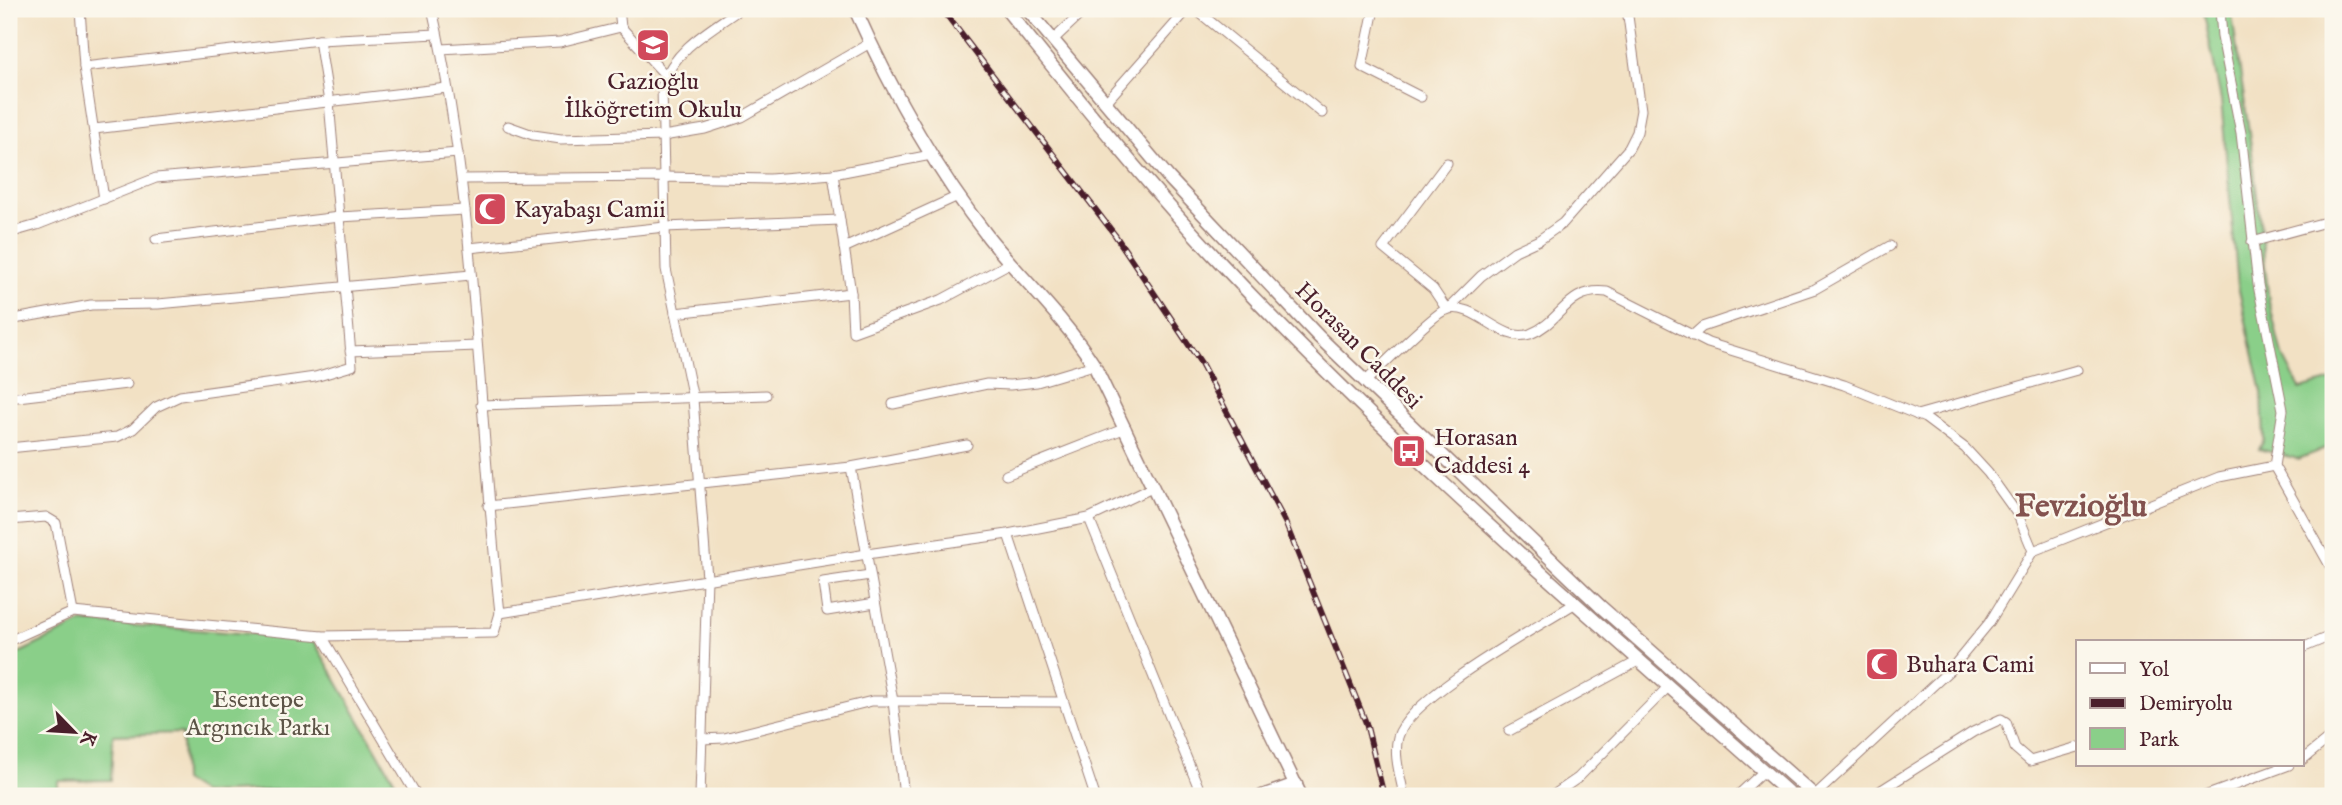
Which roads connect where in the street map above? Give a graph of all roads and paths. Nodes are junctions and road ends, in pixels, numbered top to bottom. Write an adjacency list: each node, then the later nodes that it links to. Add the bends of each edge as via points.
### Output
1 (80, 9): 20 (street)
2 (432, 9): 15 (street)
3 (619, 9): 14 (street)
4 (740, 9): 21 (street, via 684,50)
5 (855, 9): 18 (street)
6 (1006, 9): 88 (street, Horasan Caddesi, via 1140,173 1248,292 1409,451)
7 (1027, 9): 17 (street, Horasan Caddesi)
8 (1086, 9): 17 (street)
9 (1188, 9): 25 (street)
10 (1195, 9): 26 (street)
11 (1374, 9): 23 (street, via 1362,66)
12 (1627, 9): 54 (street, via 1641,110 1629,148 1563,223 1489,270)
13 (2220, 9): 46 (street, via 2241,133)
14 (621, 27): 19 (street, via 561,42); 21 (street)
15 (437, 34): 16 (street); 19 (street)
16 (319, 40): 20 (street); 24 (street)
17 (1053, 40): 25 (street, Horasan Caddesi)
18 (870, 43): 29 (street, via 743,117); 31 (street)
19 (441, 49): 22 (street)
20 (85, 67): 28 (street)
21 (666, 76): 29 (street)
22 (447, 89): 24 (street); 30 (street)
23 (1421, 97)
24 (329, 102): 28 (street); 32 (street)
25 (1105, 103): 62 (street, Horasan Caddesi, via 1244,260)
26 (1322, 113)
27 (508, 125): 29 (street, via 561,139)
28 (94, 129): 38 (street)
29 (663, 136): 35 (street)
30 (458, 153): 32 (street); 36 (street)
31 (931, 155): 34 (street); 37 (street)
32 (334, 163): 38 (street, via 156,178); 40 (street)
33 (1447, 163): 54 (street, via 1383,248 1433,289)
34 (833, 174): 35 (street, via 770,179); 41 (street)
35 (664, 177): 36 (street); 43 (street)
36 (462, 179): 39 (street)
37 (958, 196): 49 (street); 50 (street)
38 (104, 199): 44 (street)
39 (465, 210): 40 (street); 48 (street)
40 (339, 217): 45 (street); 52 (street)
41 (840, 220): 43 (street); 49 (street)
42 (2333, 220): 46 (street)
43 (665, 227): 48 (street); 55 (street, via 666,269)
44 (9, 233)
45 (156, 239)
46 (2252, 242): 73 (street, via 2283,410)
47 (1890, 246): 57 (street, via 1815,289 1702,327)
48 (468, 248): 51 (street)
49 (844, 248): 53 (street)
50 (1010, 263): 53 (street, via 941,300 853,332); 60 (street, via 1068,326)
51 (471, 275): 52 (street); 58 (street)
52 (345, 285): 56 (street, via 158,304 91,305); 59 (street)
53 (851, 293): 55 (street)
54 (1447, 310): 57 (street, via 1468,312 1511,334 1526,335 1576,296 1599,291); 62 (street)
55 (675, 313): 66 (street)
56 (9, 320)
57 (1692, 336): 69 (street, via 1844,385)
58 (478, 346): 59 (street); 68 (street)
59 (350, 351): 72 (street, via 352,366 315,377 169,400 117,437)
60 (1094, 365): 67 (street, via 1037,382 987,384); 70 (street)
61 (2077, 370): 69 (street)
62 (1365, 382): 117 (street, Horasan Caddesi, via 1600,606)
63 (127, 384): 65 (street)
64 (766, 395): 66 (street)
65 (9, 398)
66 (693, 399): 68 (street); 76 (street)
67 (893, 404)
68 (481, 405): 78 (street)
69 (1917, 415): 82 (street, via 1952,438 1988,473 2018,515)
70 (1126, 428): 75 (street); 77 (street)
71 (967, 445): 74 (street)
72 (9, 448)
73 (2274, 466): 82 (street, via 2219,477); 84 (street)
74 (851, 467): 76 (street); 83 (street)
75 (1006, 475)
76 (700, 485): 78 (street); 86 (street)
77 (1152, 488): 79 (street); 106 (street)
78 (488, 506): 90 (street)
79 (1089, 518): 81 (street); 111 (street)
80 (9, 520): 89 (street, via 46,517 56,523)
81 (1008, 534): 83 (street); 98 (street)
82 (2033, 551): 117 (street, via 1989,622 1951,669)
83 (867, 554): 85 (street); 86 (street)
84 (2333, 571)
85 (870, 575): 87 (street); 87 (street, via 823,582 827,611)
86 (708, 580): 90 (street); 101 (street)
87 (874, 603): 97 (street)
88 (1574, 604): 95 (street, Horasan Caddesi); 113 (street, via 1459,677 1407,720 1396,745)
89 (74, 612): 92 (street); 93 (street)
90 (500, 613): 92 (street, via 494,633)
91 (2333, 635): 94 (street)
92 (321, 636): 107 (street)
93 (9, 640)
94 (2304, 647)
95 (1638, 661): 96 (street, Horasan Caddesi); 99 (street)
96 (1668, 687): 105 (street, Horasan Caddesi); 114 (street, via 1578,778)
97 (893, 701): 98 (street); 101 (street, via 872,701 724,738); 109 (street)
98 (1063, 702): 110 (street)
99 (1509, 731)
100 (2333, 735): 103 (street)
101 (702, 739): 108 (street)
102 (2076, 748): 118 (street, via 2030,761 2015,748 2001,719)
103 (2304, 758)
104 (2286, 766): 119 (street)
105 (1764, 771): 115 (street); 116 (street, Horasan Caddesi)
106 (1298, 790): 112 (street)
107 (417, 796)
108 (700, 796)
109 (904, 796)
110 (1095, 796)
111 (1202, 796)
112 (1262, 796)
113 (1404, 796)
114 (1552, 796)
115 (1737, 796)
116 (1792, 796)
117 (1815, 796)
118 (1872, 796)
119 (2205, 796)

